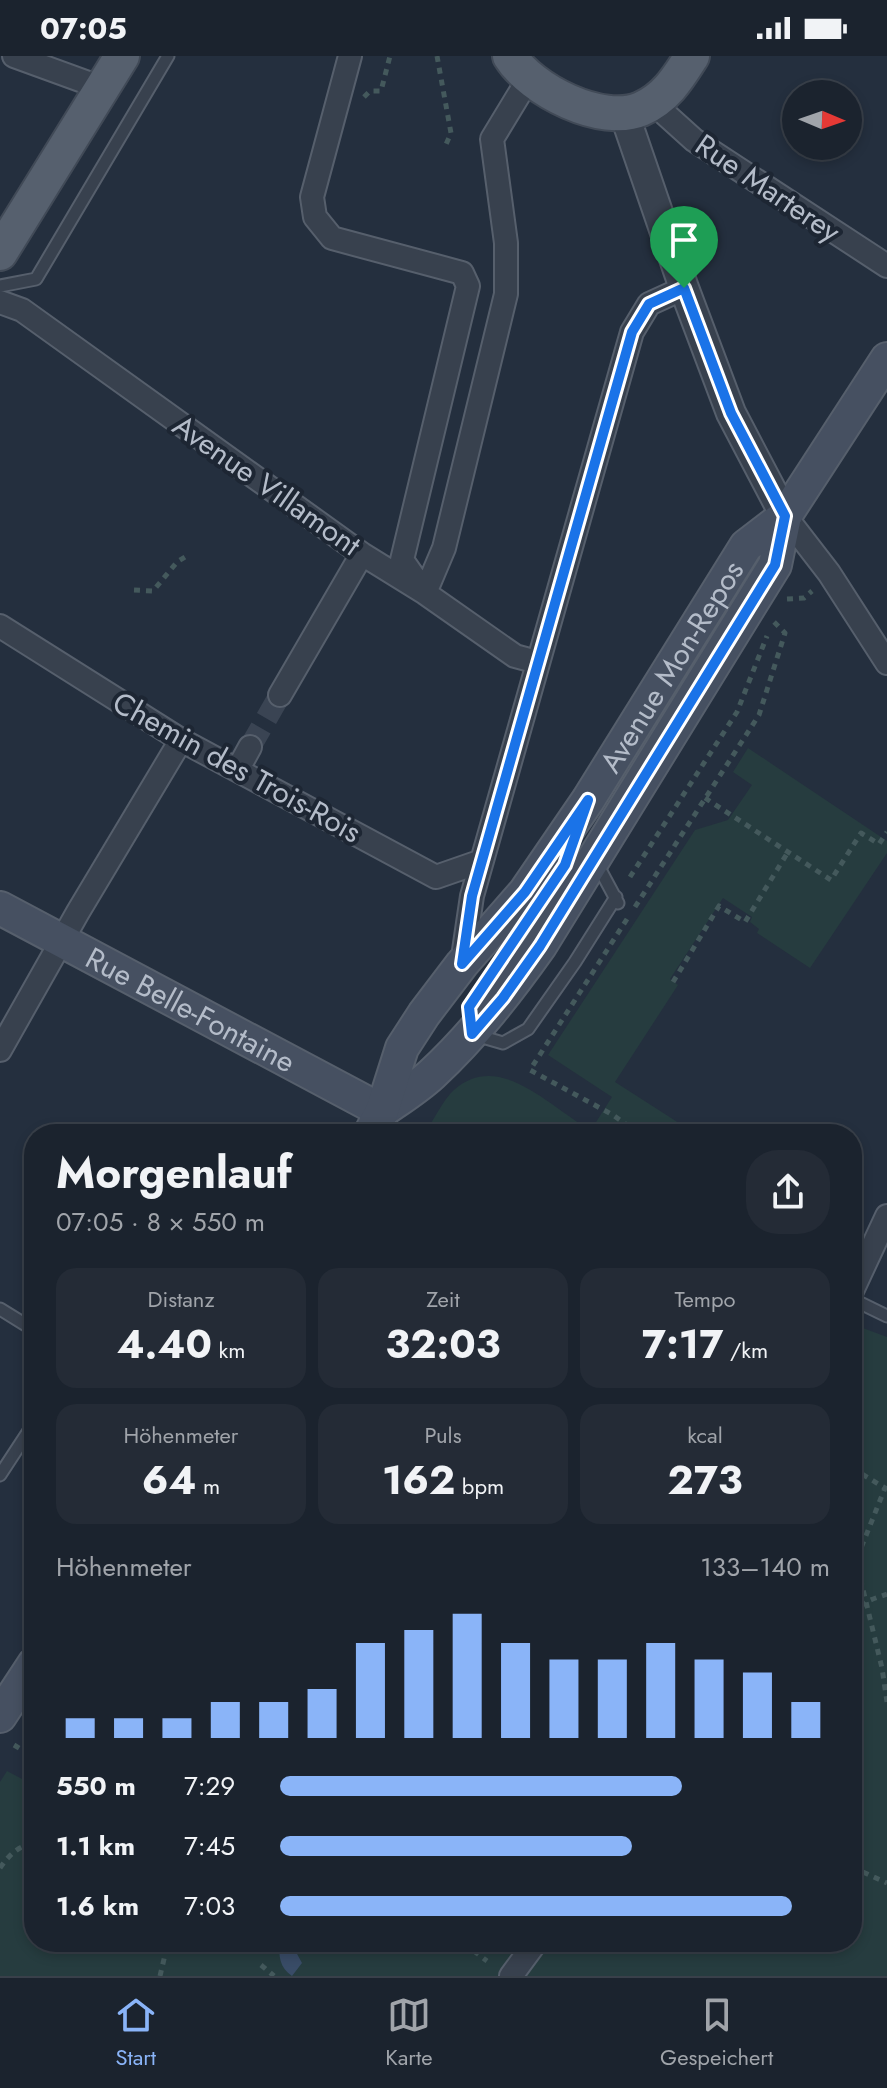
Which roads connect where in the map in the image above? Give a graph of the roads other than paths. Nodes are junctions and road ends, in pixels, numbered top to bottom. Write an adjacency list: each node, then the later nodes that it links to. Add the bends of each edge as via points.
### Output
1 (14, 56): 7 (street)
2 (122, 56): 7 (main road)
3 (168, 56): 11 (lane, via 36,279)
4 (350, 56): 17 (street, via 312,197 315,217 332,238 462,273 468,286 402,560)
5 (692, 56): 8 (main road, via 669,91)
6 (519, 67): 8 (main road, via 557,98 591,109); 17 (street, via 492,139 506,243 506,294 444,548)
7 (102, 88): 9 (main road)
8 (638, 108): 10 (street, Rue Marterey); 12 (street)
9 (0, 253)
10 (887, 266)
11 (0, 286)
12 (684, 288): 15 (street, via 731,413); 19 (street, via 649,304 632,332)
13 (0, 302): 16 (street, Avenue Villamont, via 22,310)
14 (887, 359): 15 (main road)
15 (785, 516): 20 (street); 25 (main road, Avenue Mon-Repos, via 746,546); 26 (main road, Avenue Mon-Repos, via 775,565)
16 (362, 554): 17 (street, Avenue Villamont); 21 (street)
17 (425, 593): 19 (street, Avenue Villamont, via 515,656)
18 (0, 626): 22 (street, Chemin des Trois-Rois)
19 (537, 662): 27 (street)
20 (887, 663)
21 (280, 695)
22 (181, 740): 24 (street, Chemin des Trois-Rois); 29 (street)
23 (250, 747): 24 (street)
24 (238, 769): 27 (street, Chemin des Trois-Rois, via 436,877)
25 (588, 800): 30 (main road, Avenue Mon-Repos, via 525,892); 31 (lane, via 565,865 469,1007)
26 (595, 860): 31 (main road, Avenue Mon-Repos, via 540,946); 31 (lane, via 617,901 528,1029 503,1043)
27 (482, 861): 30 (street)
28 (0, 908): 29 (main road, Rue Belle-Fontaine)
29 (61, 942): 32 (street); 33 (main road, Rue Belle-Fontaine, via 297,1064)
30 (462, 964): 33 (main road, Avenue Mon-Repos, via 402,1048)
31 (472, 1034): 33 (main road, Avenue Mon-Repos)
32 (0, 1050)
33 (376, 1122)
34 (887, 1216): 35 (street)
35 (862, 1270)
36 (862, 1304): 38 (lane)
37 (0, 1309): 39 (lane)
38 (887, 1316)
39 (24, 1324)
40 (24, 1438): 41 (lane)
41 (0, 1475)
42 (24, 1679): 43 (main road)
43 (0, 1716)
44 (529, 1952): 45 (street)
45 (511, 1976)

